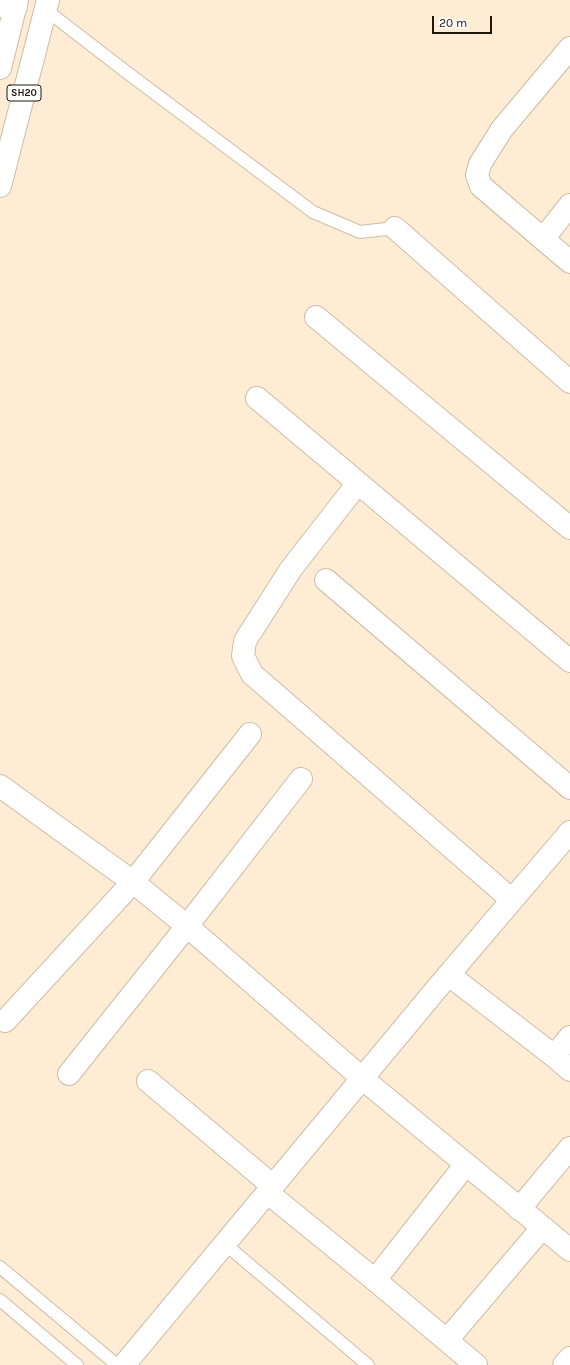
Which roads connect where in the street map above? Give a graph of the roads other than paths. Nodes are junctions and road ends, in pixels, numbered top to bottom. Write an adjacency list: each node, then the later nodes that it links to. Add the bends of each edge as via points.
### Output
1 (11, 4): 4 (street)
2 (47, 5): 5 (street, SH20); 7 (lane, via 125,71 313,212 360,232)
3 (570, 48): 8 (street, via 502,129 480,164 477,175 481,186)
4 (0, 68)
5 (0, 186)
6 (570, 205): 8 (street)
7 (395, 228): 11 (street)
8 (543, 239): 9 (street)
9 (570, 262)
10 (316, 317): 14 (street)
11 (570, 382)
12 (257, 398): 13 (street)
13 (358, 483): 16 (street); 23 (street, via 291,569 245,641 244,656 252,674)
14 (570, 528)
15 (326, 580): 20 (street)
16 (570, 661)
17 (250, 734): 22 (street)
18 (301, 779): 24 (street)
19 (0, 786): 22 (street)
20 (570, 788)
21 (570, 832): 23 (street)
22 (133, 882): 24 (street); 26 (street)
23 (512, 900): 25 (street)
24 (187, 926): 30 (street); 31 (street)
25 (449, 975): 28 (street); 31 (street)
26 (5, 1021)
27 (570, 1037): 28 (street)
28 (554, 1056): 29 (street)
29 (570, 1070)
30 (68, 1074)
31 (362, 1079): 34 (street); 35 (street)
32 (148, 1081): 35 (street)
33 (570, 1148): 36 (street)
34 (466, 1164): 36 (street); 41 (street)
35 (270, 1189): 38 (street); 41 (street)
36 (519, 1209): 37 (street)
37 (542, 1228): 39 (street); 43 (street)
38 (225, 1244): 47 (street); 48 (lane)
39 (570, 1250)
40 (0, 1266): 46 (lane)
41 (375, 1280): 43 (street)
42 (0, 1300): 45 (lane)
43 (447, 1340): 49 (street)
44 (570, 1358): 50 (street)
45 (77, 1365)
46 (117, 1365)
47 (124, 1365)
48 (368, 1365)
49 (476, 1365)
50 (564, 1365)

